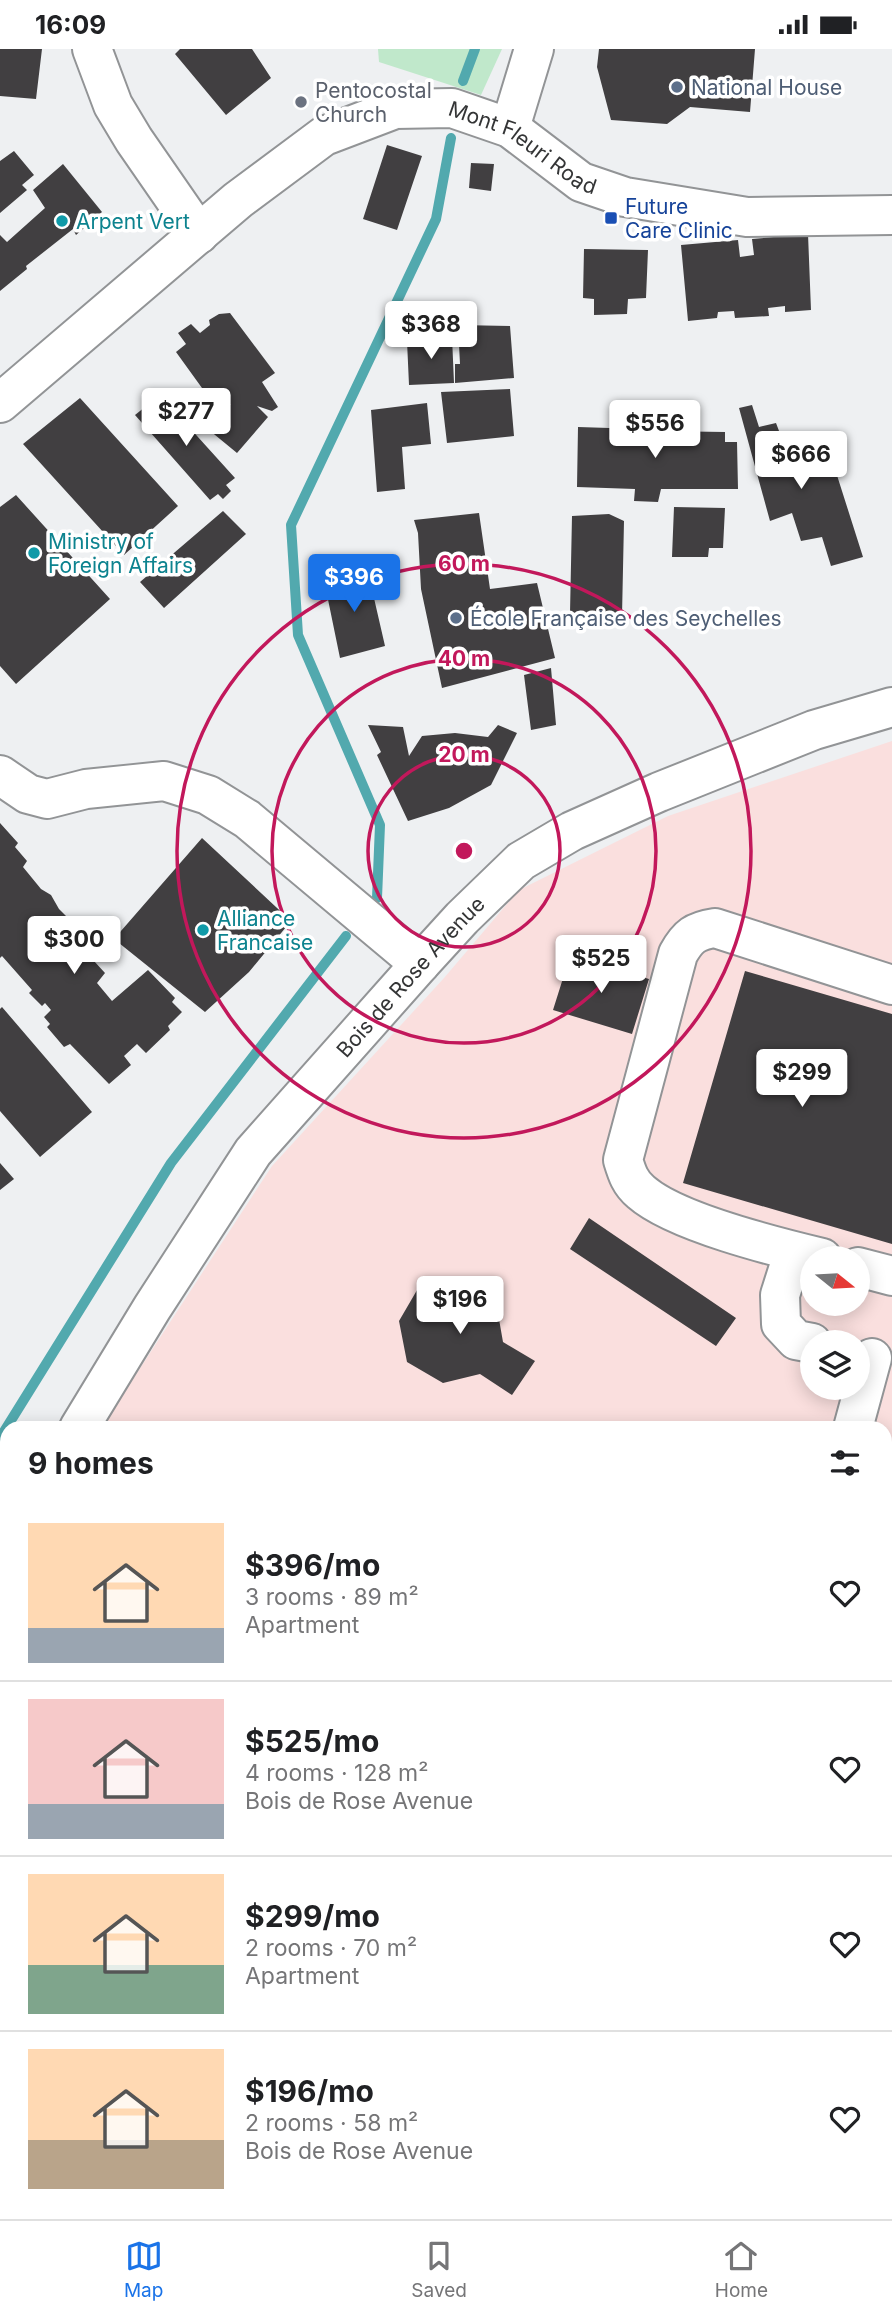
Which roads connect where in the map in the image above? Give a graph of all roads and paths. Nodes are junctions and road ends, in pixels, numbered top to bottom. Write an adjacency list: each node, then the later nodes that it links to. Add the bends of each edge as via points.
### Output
1 (92, 49): 5 (main road, via 113,105)
2 (534, 49): 3 (main road)
3 (510, 128): 4 (main road, Mont Fleuri Road, via 581,182 625,197 747,217); 5 (main road, Mont Fleuri Road, via 452,108 395,109 324,137)
4 (887, 209)
5 (199, 234): 6 (main road, Mont Fleuri Road)
6 (0, 403)
7 (892, 707): 9 (main road, Bois de Rose Avenue, via 814,730 572,831 521,861)
8 (0, 775): 9 (main road, via 28,794 47,799 86,789 164,781 208,795 247,819)
9 (420, 964): 17 (main road, Bois de Rose Avenue, via 253,1152)
10 (892, 985): 11 (main road, via 715,928 698,931 678,954 623,1160 628,1178 659,1204 703,1223)
11 (800, 1253)
12 (800, 1266): 15 (main road, via 780,1295 781,1324)
13 (870, 1270): 14 (main road)
14 (892, 1276)
15 (800, 1341)
16 (874, 1358): 18 (main road)
17 (83, 1421)
18 (855, 1421)

